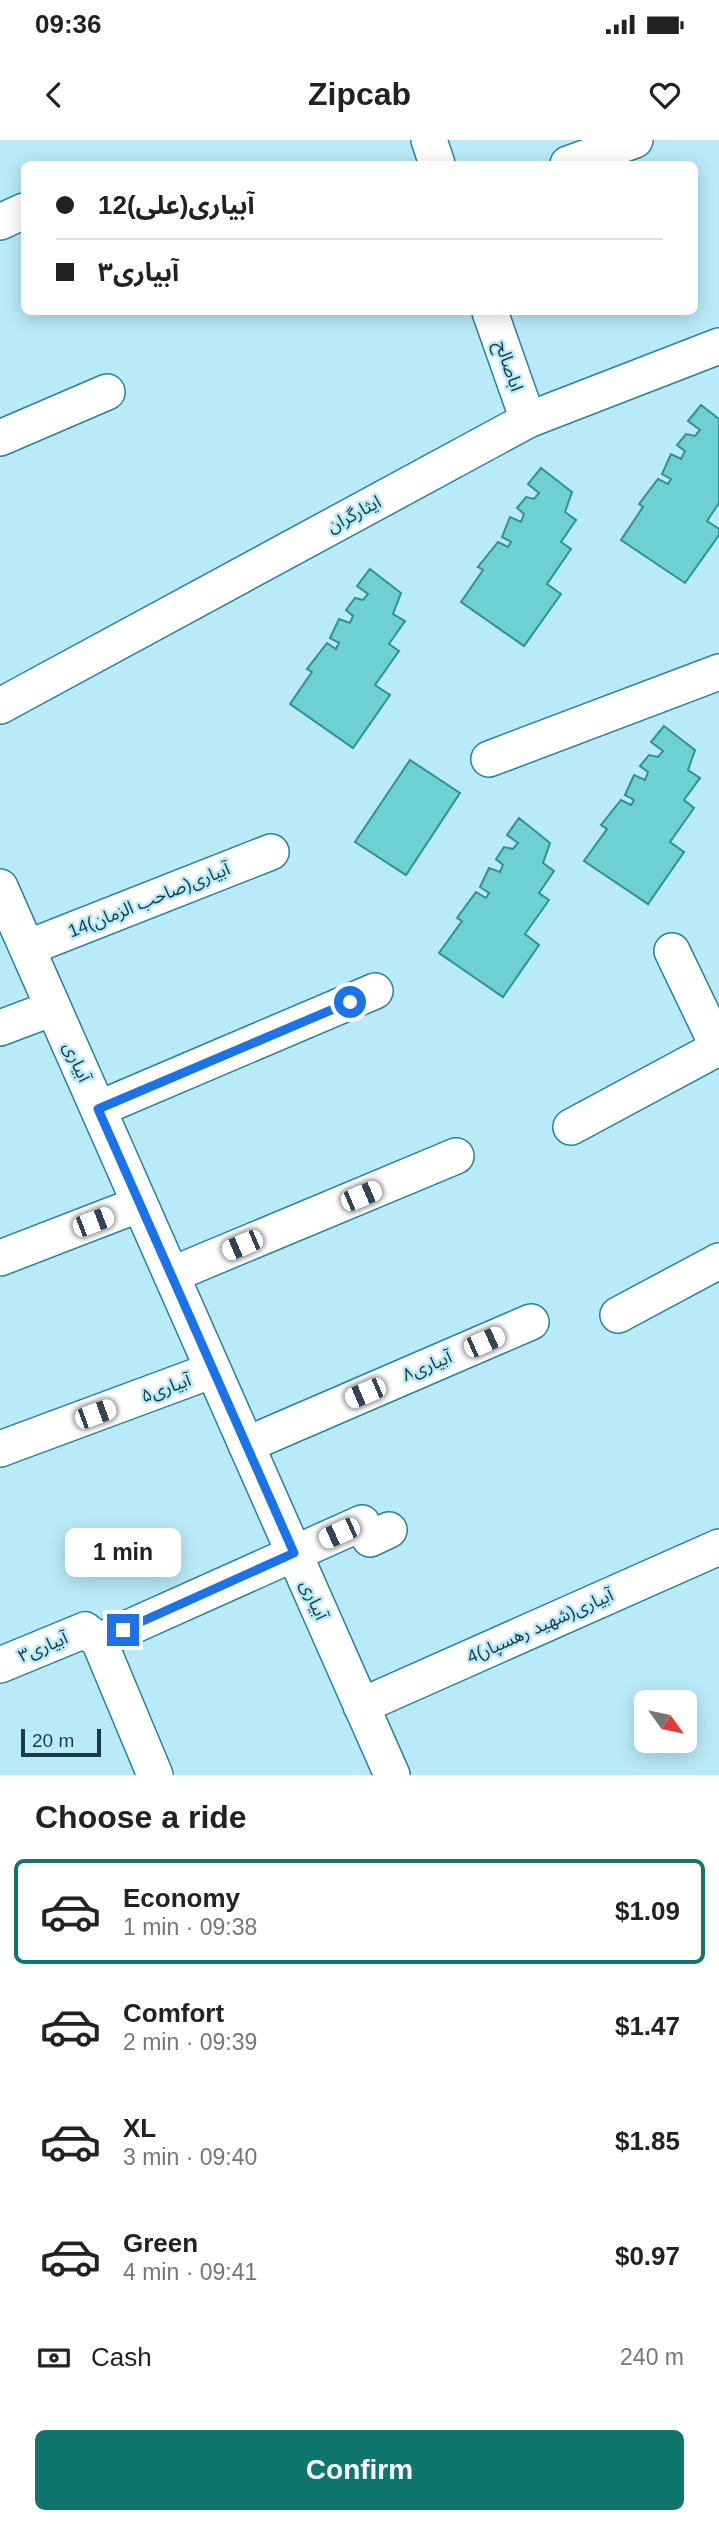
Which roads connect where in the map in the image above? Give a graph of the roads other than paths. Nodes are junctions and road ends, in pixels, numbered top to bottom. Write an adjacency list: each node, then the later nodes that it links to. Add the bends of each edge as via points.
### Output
1 (429, 140): 3 (street)
2 (635, 140): 4 (street)
3 (436, 161)
4 (576, 161)
5 (21, 212): 6 (street)
6 (0, 222)
7 (492, 315): 10 (street, اباصالح)
8 (719, 346): 10 (street, ایثارگران)
9 (107, 392): 11 (street)
10 (528, 420): 13 (street, ایثارگران)
11 (0, 438)
12 (719, 672): 14 (street)
13 (0, 706)
14 (489, 759)
15 (271, 852): 17 (street, 14آبیاری(صاحب الزمان))
16 (0, 887): 17 (street, آبیاری)
17 (27, 948): 21 (street, آبیاری)
18 (672, 951): 19 (street)
19 (707, 990): 23 (street)
20 (375, 991): 24 (street)
21 (53, 1008): 22 (street); 24 (street, آبیاری)
22 (0, 1028)
23 (719, 1049): 25 (street)
24 (98, 1109): 27 (street, آبیاری)
25 (571, 1127)
26 (456, 1156): 30 (street)
27 (140, 1205): 28 (street); 30 (street, آبیاری)
28 (0, 1258)
29 (719, 1261): 31 (street)
30 (171, 1275): 33 (street, آبیاری)
31 (618, 1315)
32 (531, 1322): 34 (street, آبیاری۸)
33 (213, 1370): 34 (street, آبیاری); 35 (street, آبیاری۵)
34 (246, 1445): 38 (street, آبیاری)
35 (0, 1450)
36 (389, 1530): 38 (street, آبیاری۳, via 370,1539 362,1523)
37 (719, 1547): 41 (street, 4آبیاری(شهید رهسپار))
38 (294, 1553): 39 (street, آبیاری۳); 41 (street, آبیاری)
39 (92, 1635): 40 (street, آبیاری۳); 43 (street)
40 (0, 1665)
41 (361, 1706): 42 (street, آبیاری)
42 (382, 1772)
43 (155, 1775)

